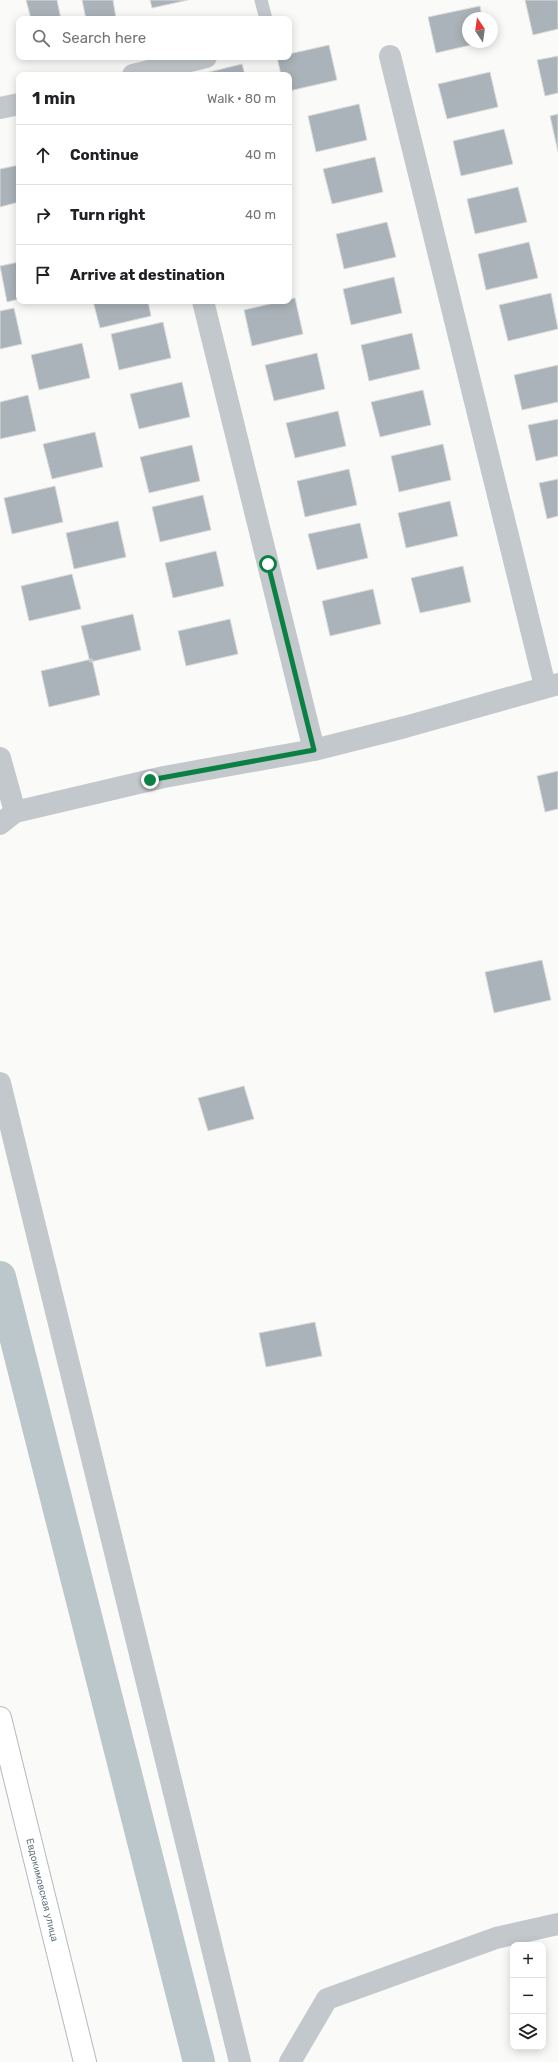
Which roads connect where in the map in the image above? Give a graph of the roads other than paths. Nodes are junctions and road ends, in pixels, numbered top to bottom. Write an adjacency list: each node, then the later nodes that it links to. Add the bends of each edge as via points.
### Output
1 (261, 0): 2 (lane)
2 (265, 16)
3 (390, 56): 9 (street)
4 (194, 60): 5 (street)
5 (145, 72)
6 (16, 105): 7 (street)
7 (0, 108)
8 (204, 304): 10 (street)
9 (552, 685): 10 (street)
10 (314, 750): 12 (street, via 164,777)
11 (0, 758): 12 (street)
12 (8, 818)
13 (0, 1083): 17 (street)
14 (0, 1718): 16 (main road, Евдокимовская улица)
15 (558, 1924): 18 (street, via 496,1938 327,2000)
16 (85, 2062)
17 (240, 2062)
18 (290, 2062)

